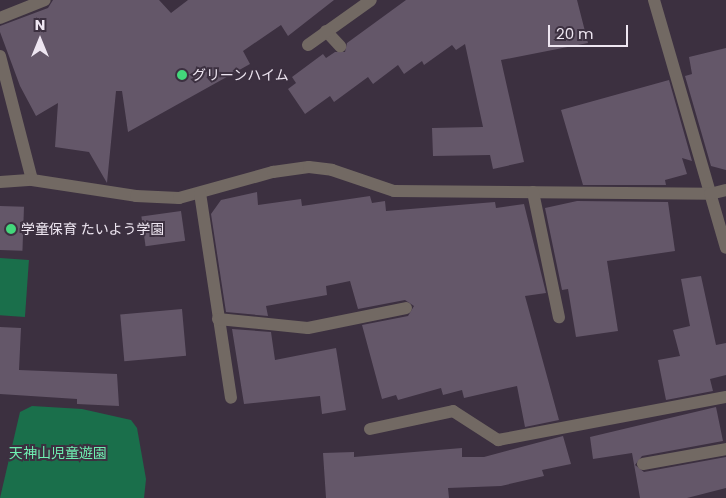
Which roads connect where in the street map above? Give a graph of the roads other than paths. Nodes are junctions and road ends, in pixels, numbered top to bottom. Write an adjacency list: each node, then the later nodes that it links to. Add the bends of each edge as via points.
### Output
1 (45, 0): 4 (street)
2 (371, 0): 5 (street)
3 (654, 0): 14 (street)
4 (0, 18)
5 (326, 31): 6 (street); 7 (street)
6 (308, 45)
7 (340, 46)
8 (0, 56): 9 (street)
9 (32, 180): 10 (street); 13 (street, via 136,196 179,198)
10 (0, 182)
11 (726, 190): 14 (street)
12 (533, 192): 13 (street, via 394,191 332,170 309,167 273,172); 14 (street); 17 (street)
13 (200, 193): 18 (street)
14 (710, 194): 15 (street)
15 (726, 248)
16 (406, 308): 18 (street, via 309,333)
17 (559, 317)
18 (218, 319): 20 (street)
19 (726, 397): 21 (street, via 498,440 453,411)
20 (231, 398)
21 (370, 429)
22 (726, 449): 23 (street)
23 (643, 464)

